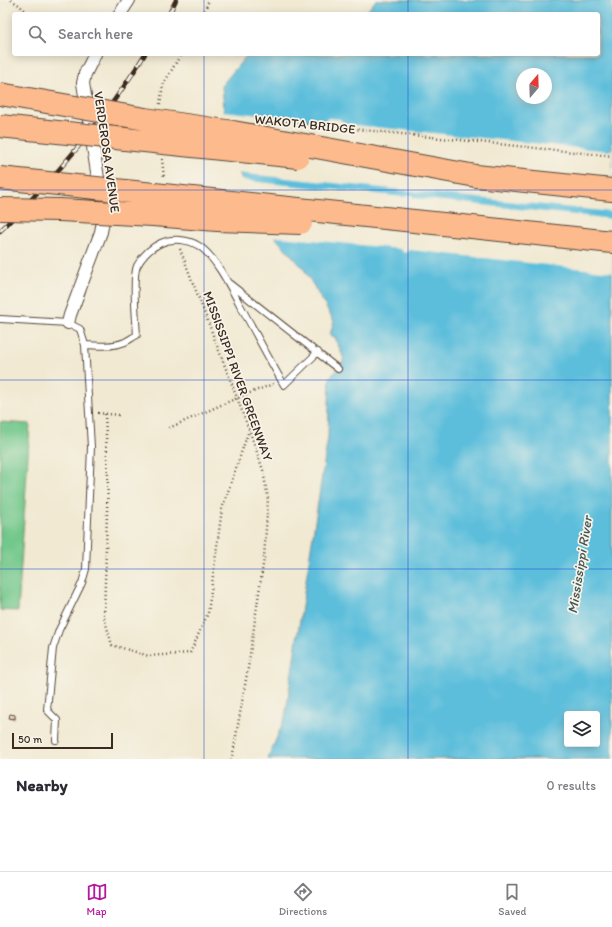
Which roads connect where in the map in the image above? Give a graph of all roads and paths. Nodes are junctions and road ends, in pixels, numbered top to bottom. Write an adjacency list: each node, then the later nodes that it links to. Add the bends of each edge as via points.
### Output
1 (11, 0): 4 (path)
2 (129, 0): 5 (street)
3 (209, 0): 6 (path)
4 (27, 12)
5 (121, 12)
6 (204, 12)
7 (94, 56): 21 (street, VERDEROSA AVENUE, via 85,74 84,83 103,222)
8 (0, 94): 12 (highway, bridge, via 233,132)
9 (271, 120): 11 (path, WAKOTA BRIDGE, bridge)
10 (0, 126): 12 (highway, bridge)
11 (612, 156)
12 (476, 176): 14 (highway)
13 (0, 178): 16 (highway, bridge)
14 (612, 190)
15 (0, 209): 16 (highway, bridge, via 60,210 217,220)
16 (472, 227): 18 (highway)
17 (177, 240): 19 (lane, via 190,241 210,255); 22 (lane, via 165,241 152,247 137,267 137,335 125,342 112,345); 26 (path, MISSISSIPPI RIVER GREENWAY)
18 (612, 242)
19 (227, 281): 23 (lane); 25 (lane)
20 (0, 319): 21 (lane)
21 (68, 323): 22 (lane, via 80,329)
22 (85, 345): 30 (lane, via 91,447 86,569 53,648 47,710 57,720)
23 (318, 352): 24 (lane); 25 (lane, via 284,385)
24 (338, 369)
25 (282, 381): 26 (path)
26 (237, 398): 28 (path); 29 (path, MISSISSIPPI RIVER GREENWAY)
27 (105, 414): 29 (path, via 108,477 104,617 112,645 149,656 190,653 208,613 222,509)
28 (169, 428)
29 (249, 429): 31 (path, MISSISSIPPI RIVER GREENWAY, via 263,470 268,499 264,558 253,637)
30 (56, 740)
31 (231, 759)

